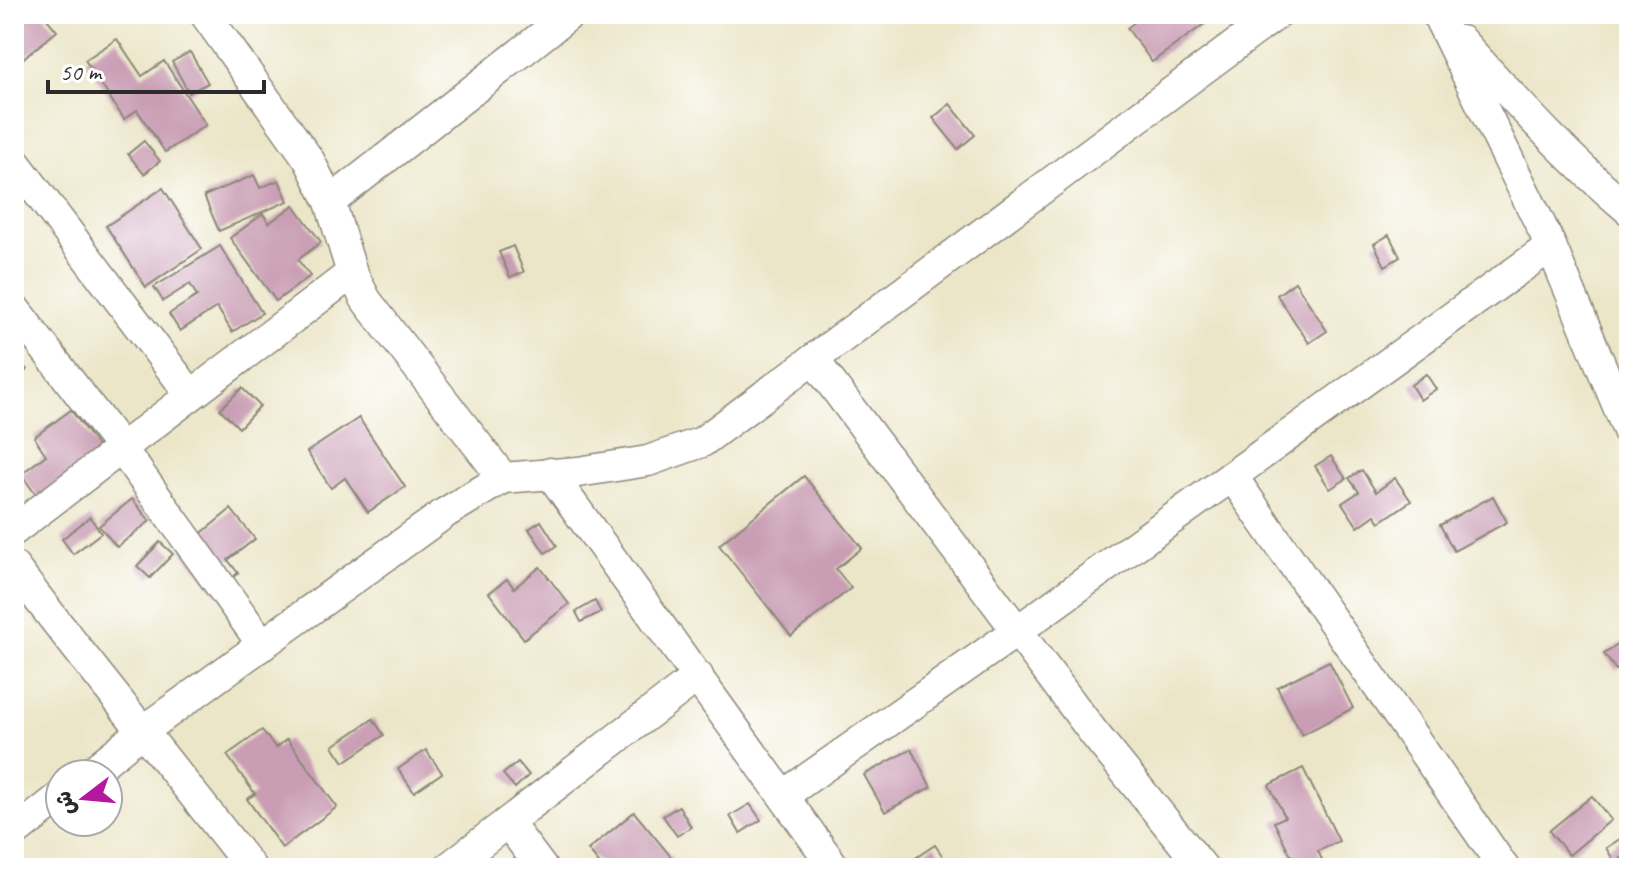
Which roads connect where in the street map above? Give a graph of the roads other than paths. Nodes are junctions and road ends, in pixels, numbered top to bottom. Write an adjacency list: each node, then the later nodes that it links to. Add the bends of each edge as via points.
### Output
1 (205, 14): 6 (street, via 309,160)
2 (570, 14): 6 (street)
3 (1277, 14): 11 (street)
4 (1439, 16): 7 (street, via 1547,134); 8 (street)
5 (14, 161): 12 (street)
6 (330, 202): 9 (street)
7 (1629, 210)
8 (1551, 246): 13 (street); 16 (street)
9 (352, 273): 12 (street); 17 (street, via 366,300)
10 (14, 308): 14 (street)
11 (814, 360): 15 (street, via 702,442 648,461); 20 (street)
12 (191, 395): 14 (street)
13 (1629, 433)
14 (121, 448): 18 (street); 21 (street)
15 (550, 473): 17 (street); 22 (street)
16 (1232, 476): 20 (street); 35 (street)
17 (503, 478): 21 (street, via 445,513)
18 (14, 530)
19 (14, 567): 23 (street)
20 (1017, 631): 25 (street); 34 (street)
21 (263, 645): 23 (street)
22 (698, 676): 25 (street); 27 (street)
23 (144, 730): 24 (street); 30 (street)
24 (109, 758)
25 (784, 795): 29 (street)
26 (44, 810): 28 (street)
27 (508, 823): 31 (street); 32 (street)
28 (14, 833)
29 (814, 854): 33 (street)
30 (251, 868)
31 (448, 868)
32 (542, 868)
33 (835, 868)
34 (1203, 868)
35 (1504, 868)

